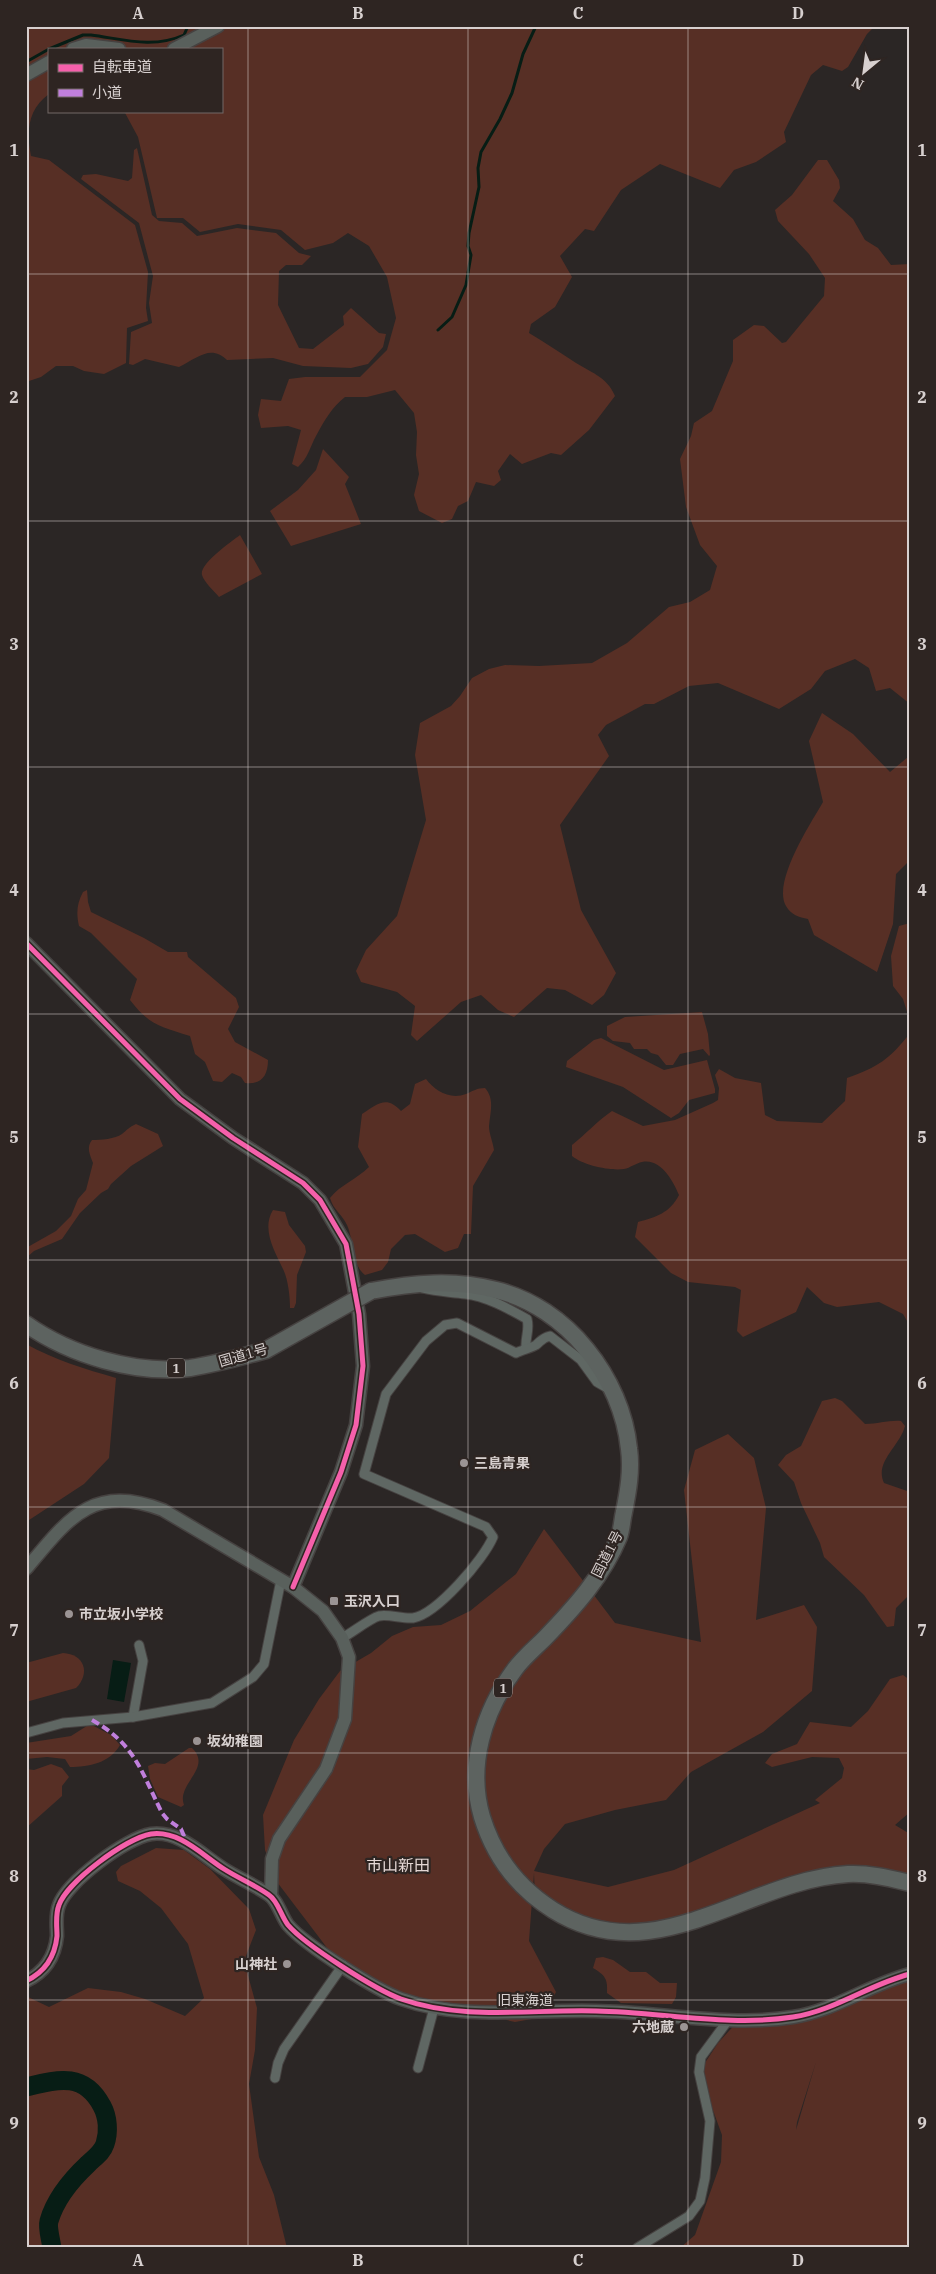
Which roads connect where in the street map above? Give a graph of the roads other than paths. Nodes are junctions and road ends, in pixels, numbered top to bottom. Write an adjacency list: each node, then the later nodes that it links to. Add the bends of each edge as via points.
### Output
1 (218, 26): 4 (street)
2 (76, 48): 3 (street, via 86,45)
3 (111, 48)
4 (176, 48)
5 (48, 63): 6 (street)
6 (26, 75)
7 (26, 943): 14 (street, via 180,1099 303,1183 320,1200 346,1244 359,1314 362,1366 356,1425 341,1472)
8 (408, 1284): 9 (highway, 国道1号 / 1, bridge, via 371,1291 266,1350 189,1368 115,1363 48,1340); 10 (street, via 435,1292 467,1294 508,1308 527,1319); 11 (highway, 国道1号 / 1, via 443,1282 495,1289 543,1310 580,1341)
9 (26, 1324)
10 (526, 1348): 11 (street, via 535,1346 542,1337 550,1336 581,1360 597,1382); 15 (street, via 516,1353 457,1323 445,1325 426,1341 386,1394 364,1474 486,1527 493,1537 489,1548 430,1611 414,1618 379,1616)
11 (612, 1390): 19 (highway, 国道1号 / 1, via 630,1450 628,1493 619,1535 600,1573 574,1608 516,1668 497,1696 481,1735 476,1763 476,1797 486,1830 502,1862 522,1887 551,1909 585,1925 618,1933 654,1931 691,1922 816,1879 866,1874)
12 (26, 1569): 13 (street, via 62,1527 78,1514 99,1503 141,1501 163,1510)
13 (281, 1580): 14 (street); 17 (street, via 267,1654 264,1664 253,1677 212,1703)
14 (293, 1587): 15 (street, via 323,1611)
15 (342, 1638): 20 (street, via 349,1657 345,1719 326,1769 279,1839 272,1859)
16 (139, 1645): 17 (street, via 142,1661)
17 (133, 1717): 18 (street, via 63,1723)
18 (26, 1733)
19 (910, 1883)
20 (271, 1896): 21 (street, 旧東海道, via 289,1926); 23 (street, 旧東海道, via 187,1843 162,1834 137,1838 74,1882 56,1913 56,1939 50,1960 35,1977)
21 (343, 1966): 24 (street, 旧東海道, via 386,1993); 27 (street, via 284,2049)
22 (910, 1974): 25 (street, 旧東海道, via 794,2018)
23 (26, 1981)
24 (434, 2008): 25 (street, 旧東海道, via 460,2012 596,2011); 26 (street)
25 (729, 2019): 28 (street, via 701,2057 699,2072 710,2121 700,2201 689,2216)
26 (418, 2068)
27 (275, 2078)
28 (637, 2248)

